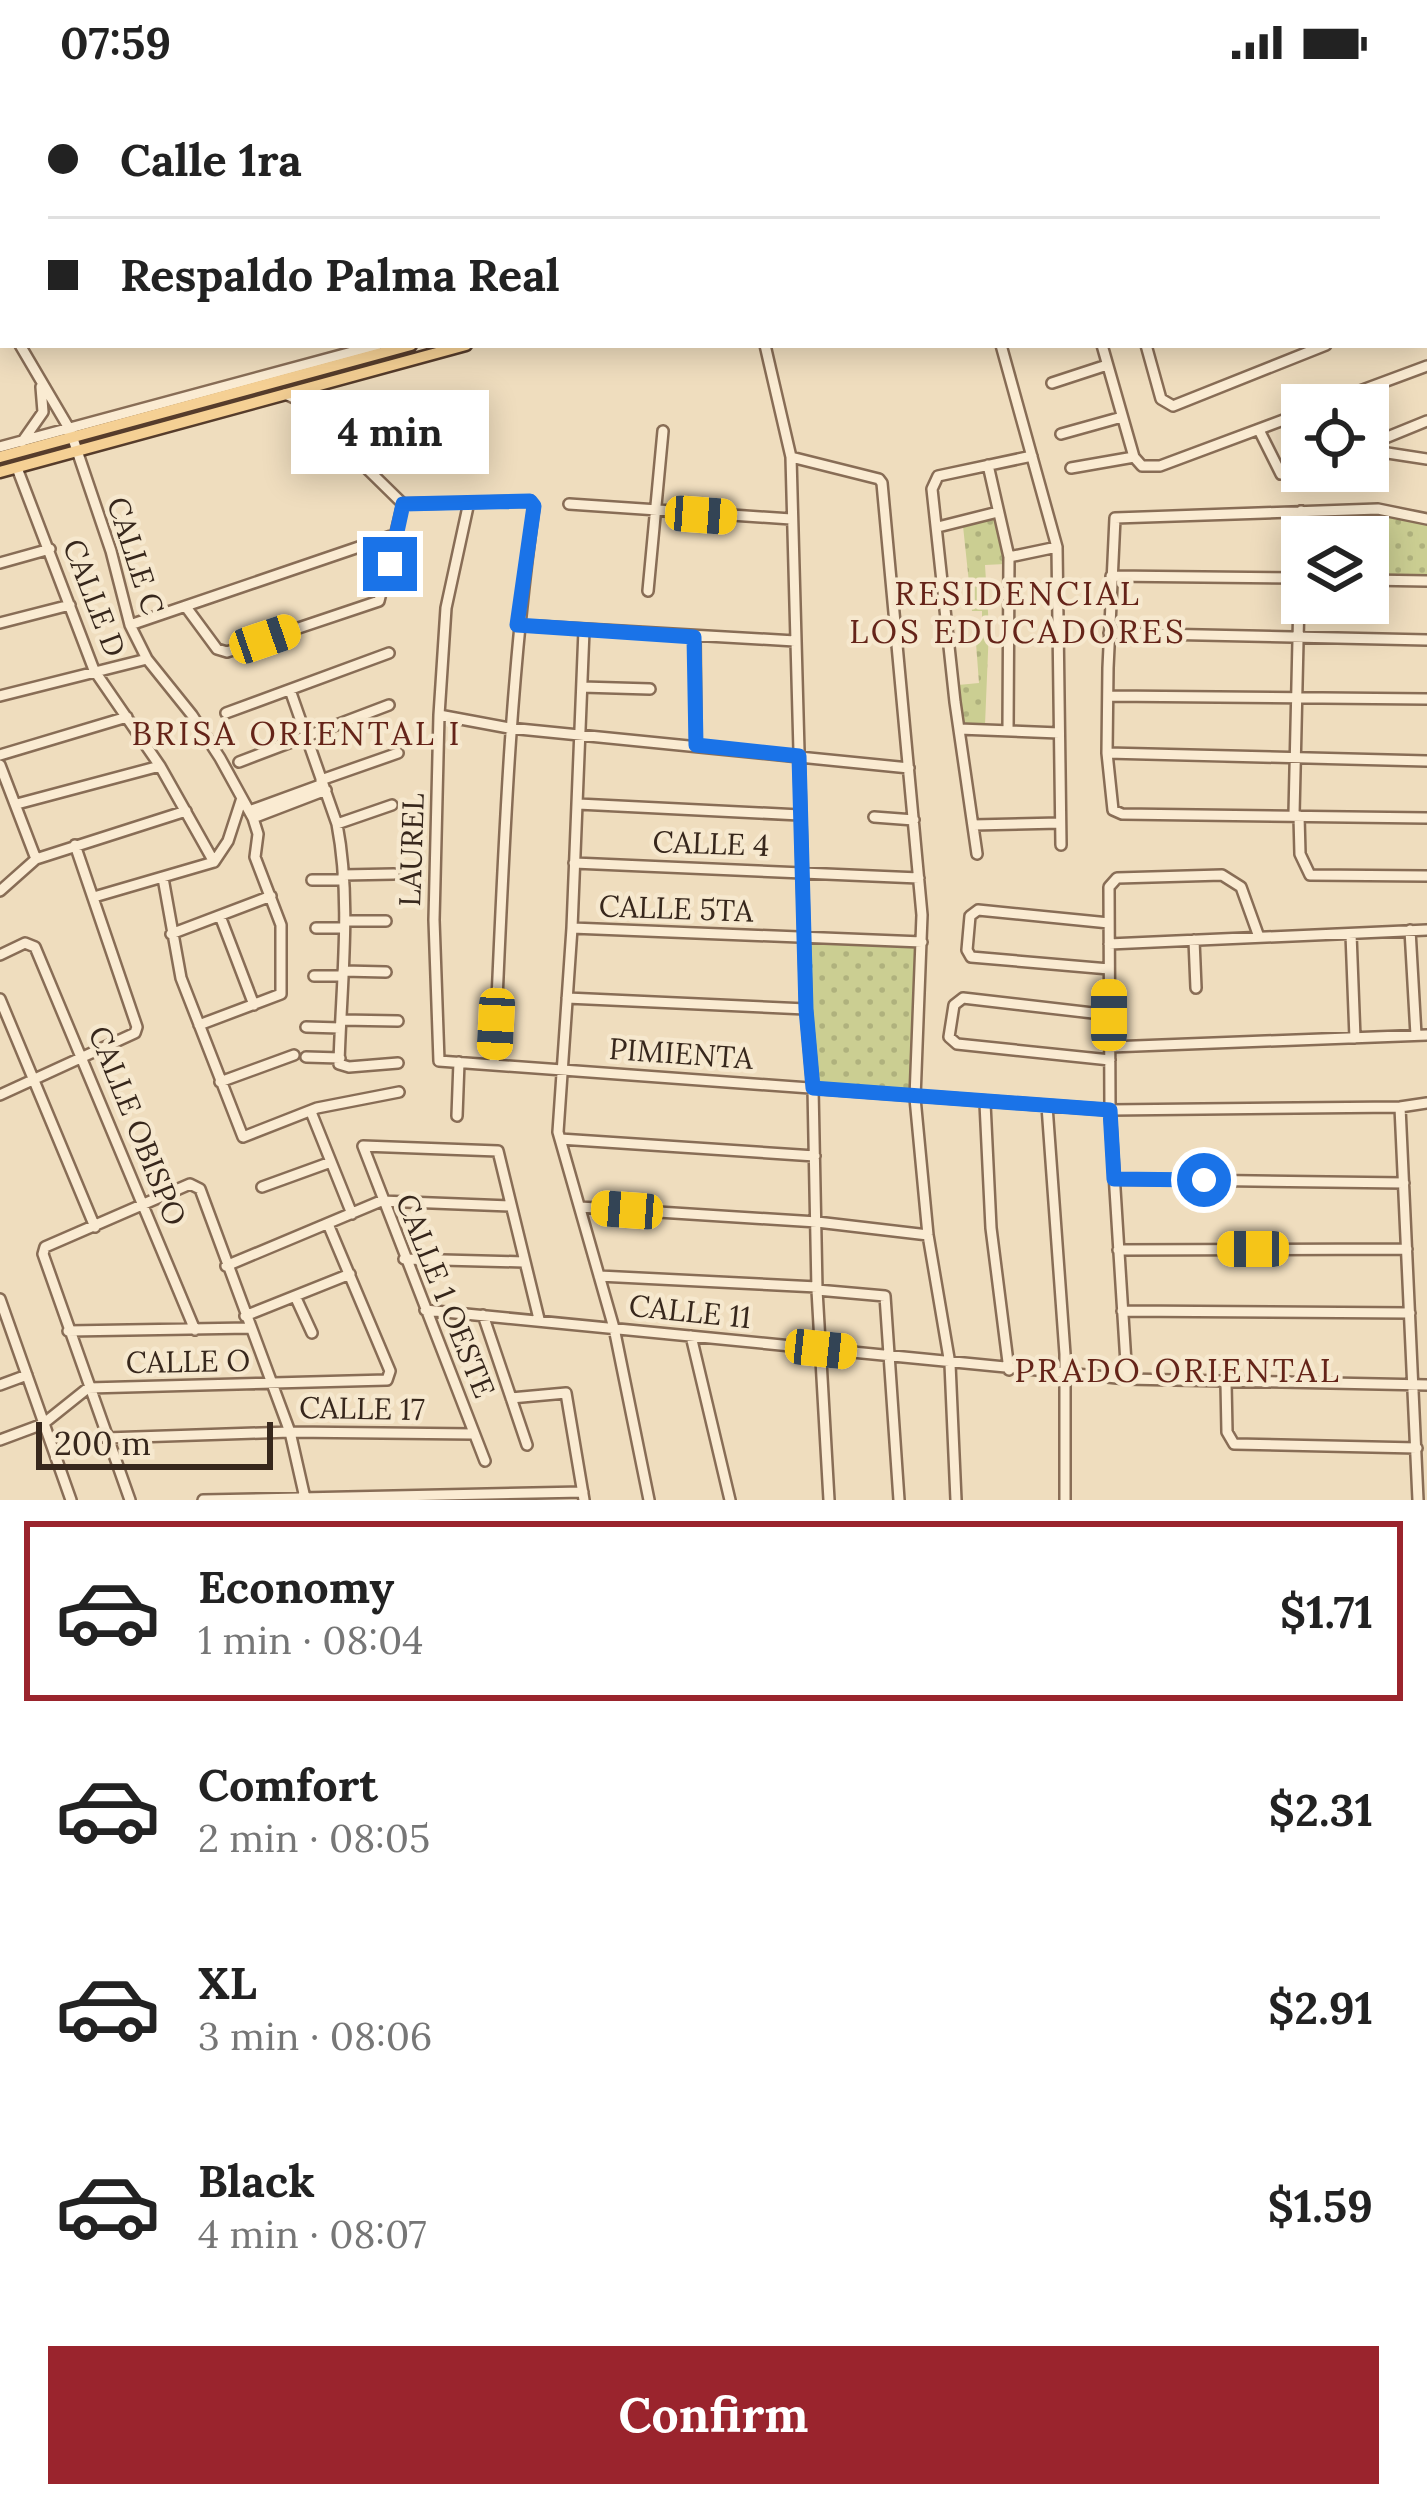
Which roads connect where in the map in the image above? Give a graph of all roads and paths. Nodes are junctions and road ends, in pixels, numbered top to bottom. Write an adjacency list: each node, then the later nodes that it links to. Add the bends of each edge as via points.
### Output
1 (22, 348): 12 (street, CALLE C)
2 (368, 348): 23 (street)
3 (400, 348): 23 (main road)
4 (455, 348): 15 (main road)
5 (766, 348): 28 (street)
6 (1002, 348): 27 (street)
7 (1103, 348): 10 (street)
8 (1147, 348): 9 (street, via 1161,399 1174,406)
9 (1319, 348)
10 (1107, 365): 13 (street); 16 (street)
11 (1427, 366): 14 (street)
12 (41, 382): 23 (street, CALLE C); 24 (street, via 43,412)
13 (1052, 383)
14 (1379, 384)
15 (285, 394): 23 (main road); 38 (street)
16 (1121, 417): 21 (street); 30 (street)
17 (1281, 421): 19 (street)
18 (1427, 421): 22 (street)
19 (1259, 430): 30 (street, via 1152,468); 36 (street)
20 (663, 431): 41 (street)
21 (1061, 434)
22 (1389, 438)
23 (72, 441): 24 (street); 29 (main road); 33 (main road); 61 (street, CALLE C)
24 (22, 442): 25 (street)
25 (0, 447)
26 (1389, 452): 31 (street)
27 (1032, 456): 32 (street); 48 (street)
28 (791, 457): 44 (street); 99 (street, via 881,480)
29 (0, 458)
30 (1133, 458): 34 (street)
31 (1427, 459)
32 (988, 465): 42 (street); 46 (street, via 934,480)
33 (16, 468): 35 (main road); 49 (street, CALLE D)
34 (1071, 468)
35 (0, 472)
36 (1281, 475)
37 (470, 502): 38 (street); 62 (street, via 534,506); 81 (street, LAUREL, via 446,608)
38 (403, 504): 47 (street)
39 (569, 504): 41 (street)
40 (1301, 511): 43 (street); 45 (street, via 1378,509); 52 (street, via 1118,517)
41 (655, 512): 44 (street); 56 (street)
42 (998, 512): 46 (street); 50 (street)
43 (1301, 516)
44 (791, 519): 68 (street)
45 (1427, 519)
46 (938, 527): 84 (street)
47 (397, 534): 58 (street); 58 (street, via 382,597 227,652)
48 (1057, 547): 50 (street); 86 (street)
49 (50, 549): 51 (street); 57 (street, CALLE D)
50 (1009, 557): 85 (street)
51 (0, 563)
52 (1111, 576): 53 (street); 64 (street)
53 (1281, 578)
54 (1389, 580): 55 (street)
55 (1427, 581)
56 (648, 591)
57 (70, 605): 59 (street); 71 (street, CALLE D)
58 (186, 607): 61 (street)
59 (0, 623)
60 (1298, 624): 66 (street)
61 (130, 625): 70 (street, CALLE C)
62 (517, 625): 63 (street); 83 (street)
63 (584, 630): 65 (street); 72 (street)
64 (1109, 633): 66 (street); 76 (street)
65 (694, 637): 68 (street); 89 (street)
66 (1297, 637): 67 (street); 77 (street)
67 (1427, 640)
68 (795, 641): 93 (street)
69 (389, 653): 74 (street)
70 (147, 659): 71 (street); 101 (street, CALLE C)
71 (94, 670): 75 (street); 82 (street, CALLE D)
72 (582, 687): 73 (street); 87 (street)
73 (650, 689)
74 (290, 690): 80 (street); 88 (street)
75 (0, 696)
76 (1109, 696): 77 (street); 91 (street)
77 (1296, 698): 78 (street); 94 (street)
78 (1427, 699)
79 (389, 705): 88 (street)
80 (226, 713)
81 (439, 715): 83 (street); 166 (street, LAUREL)
82 (127, 717): 92 (street); 98 (street, CALLE D)
83 (509, 728): 87 (street); 169 (street)
84 (959, 729): 85 (street); 114 (street)
85 (1008, 730): 86 (street)
86 (1059, 733): 112 (street)
87 (580, 736): 89 (street); 103 (street)
88 (306, 737): 96 (street); 100 (street)
89 (696, 745): 93 (street)
90 (398, 753): 100 (street)
91 (1107, 753): 94 (street); 108 (street, via 1113,810)
92 (0, 755)
93 (799, 756): 99 (street); 107 (street)
94 (1298, 759): 95 (street); 108 (street)
95 (1427, 761)
96 (239, 762)
97 (0, 765): 102 (street)
98 (160, 766): 102 (street); 105 (street, CALLE D)
99 (909, 767): 111 (street)
100 (323, 785): 106 (street); 113 (street)
101 (242, 798): 106 (street, CALLE C); 119 (street)
102 (16, 804): 118 (street)
103 (578, 804): 107 (street); 120 (street)
104 (392, 805): 113 (street)
105 (186, 811): 115 (street); 119 (street, CALLE D)
106 (251, 814): 129 (street, CALLE C, via 255,857)
107 (800, 815): 121 (street)
108 (1296, 815): 110 (street); 123 (street, via 1310,874)
109 (874, 817): 111 (street)
110 (1427, 818)
111 (914, 820): 126 (street)
112 (1060, 823): 114 (street); 116 (street)
113 (337, 824): 125 (street)
114 (974, 825): 117 (street)
115 (75, 845): 118 (street); 130 (street)
116 (1061, 845)
117 (977, 854)
118 (36, 859): 128 (street)
119 (214, 862): 124 (street)
120 (574, 863): 121 (street, CALLE 4); 136 (street)
121 (802, 871): 126 (street, CALLE 4); 142 (street)
122 (394, 874): 125 (street)
123 (1427, 877)
124 (163, 878): 130 (street); 139 (street)
125 (343, 878): 127 (street); 134 (street)
126 (919, 878): 144 (street)
127 (311, 880)
128 (0, 891)
129 (272, 896): 131 (street); 154 (street, CALLE C, via 281,926 280,994)
130 (94, 897): 164 (street, via 137,1027)
131 (220, 916): 139 (street); 154 (street)
132 (386, 921): 134 (street)
133 (1109, 923): 141 (street, via 1117,878 1222,875 1241,887); 145 (street); 147 (street, via 978,910 970,916 967,950 971,957)
134 (345, 925): 135 (street); 149 (street)
135 (316, 928)
136 (572, 928): 142 (street, CALLE 5TA); 152 (street)
137 (1410, 930): 138 (street); 140 (street); 161 (street)
138 (1427, 930)
139 (171, 934): 159 (street)
140 (1351, 934): 141 (street); 162 (street)
141 (1258, 937): 143 (street)
142 (804, 938): 144 (street, CALLE 5TA); 155 (street)
143 (1194, 940): 145 (street); 151 (street)
144 (922, 942): 176 (street)
145 (1109, 944): 147 (street)
146 (0, 955): 164 (street, CALLE OBISPO, via 30,943)
147 (1109, 969): 156 (street)
148 (386, 972): 149 (street)
149 (342, 974): 150 (street); 158 (street)
150 (314, 976)
151 (1196, 988)
152 (567, 998): 155 (street); 170 (street)
153 (0, 999): 171 (street)
154 (254, 1004): 159 (street)
155 (806, 1009): 173 (street)
156 (1109, 1015): 163 (street); 163 (street, via 956,1000 950,1042)
157 (398, 1021): 158 (street)
158 (341, 1024): 160 (street); 165 (street)
159 (199, 1025): 172 (street)
160 (305, 1027)
161 (1421, 1035): 162 (street)
162 (1355, 1037): 163 (street)
163 (1110, 1054): 181 (street)
164 (84, 1058): 171 (street); 191 (street, CALLE OBISPO)
165 (340, 1058): 168 (street, via 349,1067); 172 (street, via 300,1056)
166 (437, 1058): 167 (street, PIMIENTA)
167 (459, 1062): 169 (street, PIMIENTA); 183 (street)
168 (398, 1063)
169 (494, 1064): 170 (street, PIMIENTA)
170 (562, 1070): 173 (street, PIMIENTA); 184 (street)
171 (35, 1080): 175 (street); 197 (street)
172 (220, 1082): 182 (street, via 243,1136)
173 (813, 1088): 176 (street, PIMIENTA); 185 (street)
174 (399, 1092): 182 (street)
175 (0, 1094)
176 (915, 1098): 177 (street, PIMIENTA); 198 (street)
177 (986, 1102): 179 (street, PIMIENTA); 224 (street)
178 (1427, 1102): 180 (street, PIMIENTA)
179 (1047, 1106): 181 (street, PIMIENTA); 225 (street)
180 (1400, 1107): 181 (street, PIMIENTA); 188 (street)
181 (1110, 1110): 187 (street)
182 (311, 1112): 186 (street)
183 (457, 1116)
184 (560, 1139): 185 (street); 193 (street)
185 (814, 1156): 195 (street)
186 (332, 1162): 189 (street); 194 (street)
187 (1114, 1179): 188 (street); 200 (street)
188 (1403, 1183): 199 (street)
189 (262, 1187)
190 (381, 1202): 192 (street); 192 (street, CALLE 1 OESTE, via 362,1150 367,1144 495,1150); 194 (street); 201 (street, CALLE 1 OESTE)
191 (145, 1206): 197 (street); 203 (street, via 196,1185); 217 (street, CALLE OBISPO)
192 (510, 1206): 202 (street)
193 (580, 1207): 195 (street); 205 (street)
194 (352, 1214): 196 (street)
195 (817, 1222): 198 (street); 206 (street)
196 (328, 1224): 203 (street); 204 (street)
197 (95, 1227): 218 (street, via 43,1254)
198 (928, 1235): 223 (street)
199 (1407, 1249): 200 (street); 211 (street)
200 (1118, 1250): 210 (street)
201 (404, 1259): 202 (street); 209 (street, CALLE 1 OESTE)
202 (524, 1262): 213 (street)
203 (226, 1266): 214 (street)
204 (350, 1274): 207 (street); 229 (street, CALLE O, via 390,1376)
205 (599, 1276): 206 (street); 216 (street)
206 (817, 1288): 221 (street); 222 (street, via 884,1294)
207 (296, 1296): 214 (street); 219 (street)
208 (0, 1299): 215 (street)
209 (425, 1310): 212 (street, CALLE 11); 237 (street, CALLE 1 OESTE)
210 (1121, 1311): 211 (street); 227 (street)
211 (1410, 1313): 231 (street)
212 (483, 1315): 213 (street, CALLE 11); 234 (street)
213 (539, 1319): 216 (street, CALLE 11)
214 (248, 1322): 217 (street); 229 (street)
215 (5, 1327): 226 (street)
216 (614, 1328): 220 (street, CALLE 11); 248 (street)
217 (195, 1330): 218 (street)
218 (68, 1331): 233 (street)
219 (312, 1333)
220 (692, 1336): 221 (street, CALLE 11); 249 (street)
221 (821, 1349): 222 (street, CALLE 11); 250 (street)
222 (888, 1357): 223 (street, CALLE 11); 251 (street)
223 (950, 1364): 224 (street, CALLE 11); 252 (street)
224 (1009, 1370): 225 (street, CALLE 11)
225 (1063, 1372): 227 (street, CALLE 11); 253 (street)
226 (27, 1375): 230 (street); 235 (street)
227 (1126, 1379): 228 (street, CALLE 11)
228 (1226, 1383): 231 (street, CALLE 11); 241 (street, via 1234,1444)
229 (271, 1384): 233 (street, CALLE O); 236 (street)
230 (0, 1385)
231 (1413, 1385): 232 (street, CALLE 11); 241 (street)
232 (1427, 1385)
233 (88, 1388): 235 (street, CALLE O); 238 (street)
234 (511, 1398): 240 (street); 243 (street, via 562,1391 568,1397)
235 (43, 1424): 239 (street, CALLE O); 245 (street)
236 (290, 1432): 237 (street, CALLE 17); 238 (street, CALLE 17); 244 (street)
237 (474, 1434): 242 (street, CALLE 1 OESTE)
238 (106, 1438): 246 (street)
239 (0, 1440)
240 (527, 1445)
241 (1417, 1448): 254 (street)
242 (485, 1461)
243 (584, 1496): 244 (street)
244 (305, 1498): 247 (street)
245 (71, 1500)
246 (130, 1500)
247 (203, 1500)
248 (649, 1500)
249 (730, 1500)
250 (829, 1500)
251 (899, 1500)
252 (956, 1500)
253 (1064, 1500)
254 (1418, 1500)

